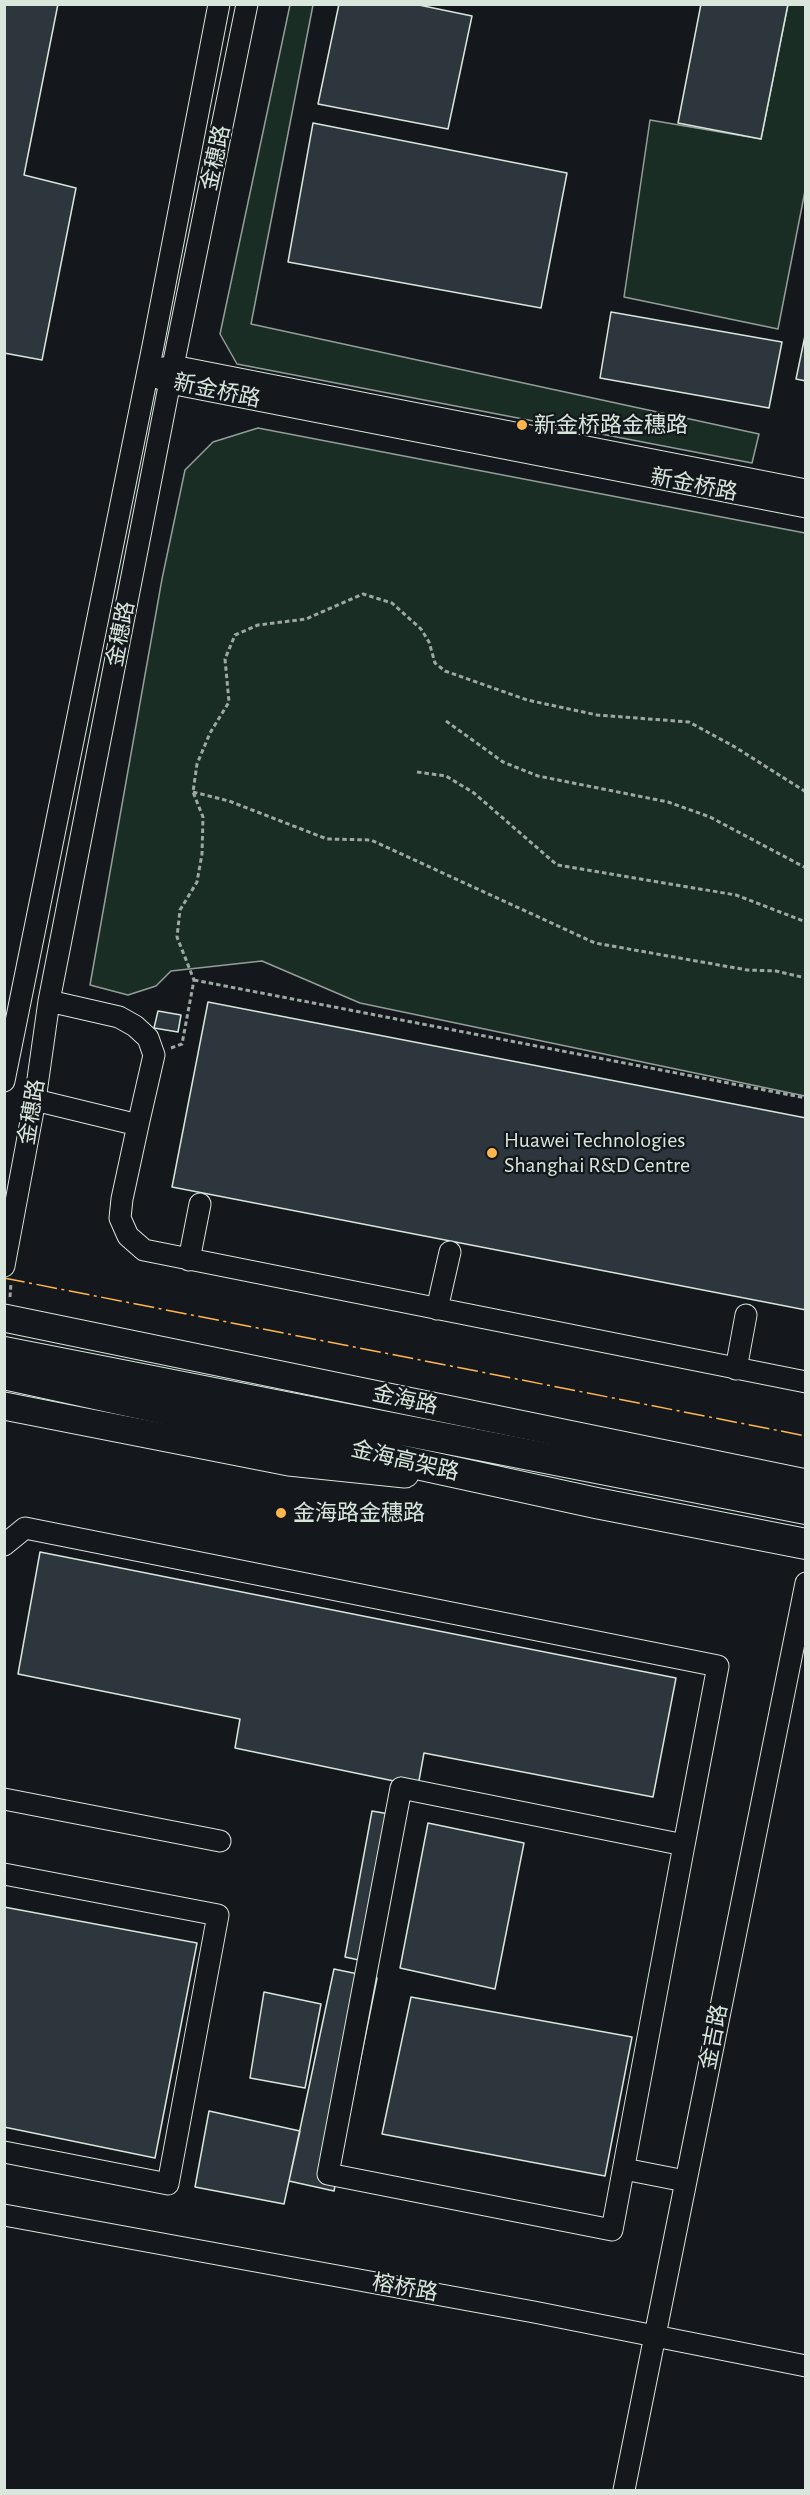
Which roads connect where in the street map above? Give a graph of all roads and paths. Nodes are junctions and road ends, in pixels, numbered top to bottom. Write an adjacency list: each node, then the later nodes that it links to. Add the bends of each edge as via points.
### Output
1 (219, 4): 3 (street, 金穗路)
2 (247, 4): 4 (street, 金穗路)
3 (147, 372): 4 (street, 新金桥路); 17 (street, 金穗路)
4 (171, 374): 5 (street, 新金桥路); 6 (street, 新金桥路); 15 (street, 金穗路)
5 (806, 490)
6 (806, 507)
7 (446, 721): 11 (path, via 503,762 538,776 668,802 710,817)
8 (417, 772): 12 (path, via 446,776 474,793 557,865 736,895)
9 (193, 792): 10 (path, via 197,764 229,702 225,659 235,635 258,625 306,619 363,594 392,603 421,629 435,663 445,671 527,700 597,715 689,722); 13 (path, via 229,801 327,839 371,840 596,943); 14 (path, via 203,817 202,854 198,882 180,910 177,937)
10 (806, 792)
11 (806, 868)
12 (806, 922)
13 (806, 978)
14 (194, 980): 16 (path, via 182,1044); 18 (path)
15 (49, 1001): 16 (street, via 119,1017 148,1038); 19 (street, 金穗路)
16 (154, 1054): 20 (street)
17 (4, 1082)
18 (806, 1098)
19 (35, 1100): 20 (street); 24 (street, 金穗路)
20 (138, 1125): 23 (street, via 120,1218 128,1236 144,1250)
21 (200, 1204): 23 (street)
22 (450, 1252): 25 (street)
23 (189, 1260): 25 (street)
24 (4, 1266)
25 (437, 1309): 29 (street)
26 (746, 1315): 29 (street)
27 (4, 1318): 35 (main road, 金海路)
28 (4, 1352): 36 (highway, 金海高架路)
29 (736, 1369): 31 (street)
30 (4, 1374): 37 (highway, 金海高架路, via 596,1503)
31 (806, 1382)
32 (4, 1388): 34 (highway)
33 (4, 1406): 34 (main road, via 289,1462)
34 (388, 1471): 39 (main road)
35 (806, 1483)
36 (806, 1509)
37 (806, 1544)
38 (4, 1545): 43 (street, via 25,1528 718,1666)
39 (806, 1555)
40 (806, 1583): 47 (street, 金吉路)
41 (4, 1799): 42 (street)
42 (220, 1841)
43 (684, 1845): 46 (street); 46 (street, via 401,1788 328,2174 612,2230)
44 (4, 1874): 45 (street, via 218,1915 168,2184)
45 (4, 2152)
46 (624, 2169): 47 (street)
47 (685, 2181): 49 (street, 金吉路)
48 (4, 2215): 49 (street, 榕桥路)
49 (654, 2336): 50 (street, 榕桥路); 51 (street, 金吉路)
50 (806, 2366)
51 (624, 2490)

